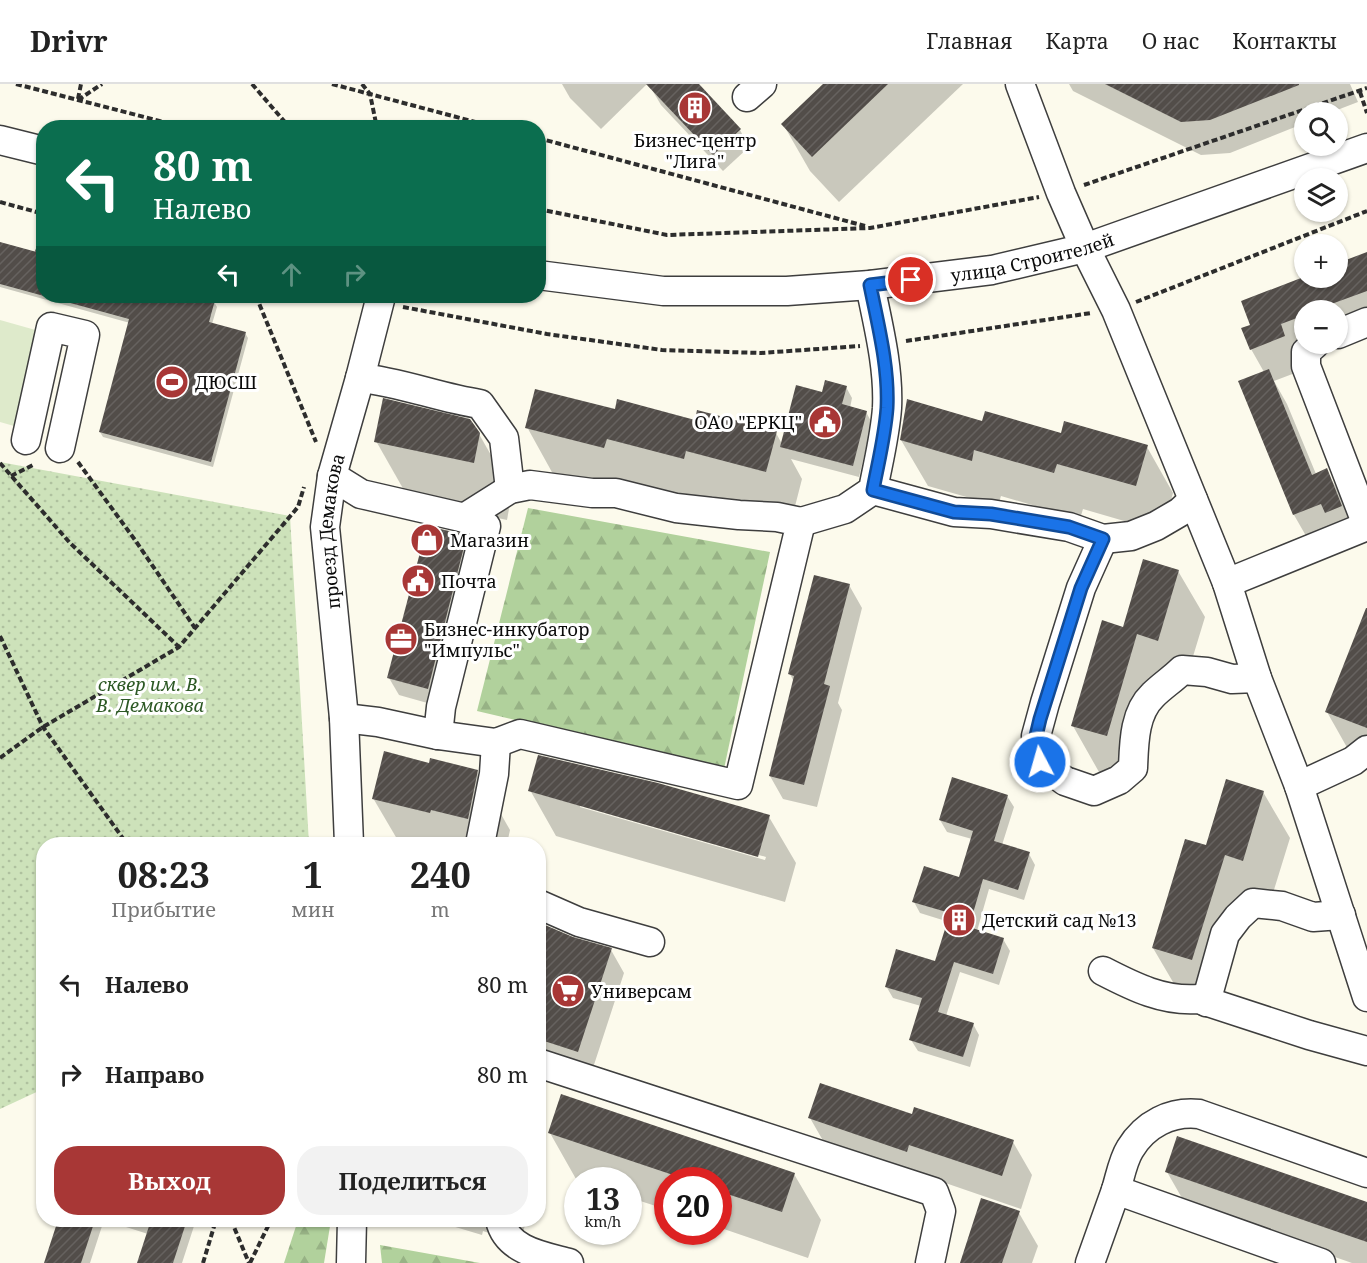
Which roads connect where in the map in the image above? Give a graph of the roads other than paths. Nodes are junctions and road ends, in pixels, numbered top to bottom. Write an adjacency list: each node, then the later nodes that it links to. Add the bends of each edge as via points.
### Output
1 (1020, 84): 5 (street)
2 (0, 140): 4 (street)
3 (1367, 148): 5 (street, улица Строителей)
4 (36, 150)
5 (1085, 248): 7 (street, улица Строителей, via 992,270); 18 (street, via 1116,310)
6 (546, 275): 7 (street, улица Строителей, via 663,291 787,291)
7 (870, 285): 17 (street, via 887,408)
8 (379, 303): 12 (street, проезд Демакова)
9 (1367, 322): 10 (street)
10 (1348, 330)
11 (1306, 354): 21 (street, via 1306,366)
12 (360, 378): 15 (street, проезд Демакова); 16 (street, via 480,404 504,438)
13 (26, 440): 14 (street, via 51,327 85,335)
14 (68, 454)
15 (332, 476): 19 (street, via 361,494); 25 (street, проезд Демакова, via 324,527)
16 (510, 489): 19 (street); 20 (street, via 530,485 616,493 676,508)
17 (873, 490): 20 (street, via 844,509); 22 (street, via 954,512 1069,527)
18 (1193, 500): 22 (street, via 1156,526 1131,536); 23 (street)
19 (464, 518): 26 (street, via 486,526 441,707)
20 (801, 522): 27 (street, via 738,785 520,734)
21 (1367, 526): 23 (street)
22 (1103, 539): 24 (street, via 1081,588 1042,714 1036,736 1040,762 1065,781 1094,791 1119,780 1133,768 1143,706 1182,670 1232,679)
23 (1227, 583): 24 (street)
24 (1257, 678): 29 (street)
25 (344, 718): 26 (street); 30 (street, проезд Демакова)
26 (438, 735): 27 (street)
27 (496, 743): 31 (street)
28 (1367, 750): 29 (street, via 1353,761)
29 (1299, 786): 33 (street)
30 (349, 837)
31 (481, 837)
32 (546, 908): 34 (street, via 579,922)
33 (1341, 915): 36 (street); 37 (street, via 1313,917 1282,906 1254,903 1225,934)
34 (651, 942)
35 (1103, 971): 37 (street, via 1158,996)
36 (1367, 997)
37 (1206, 1002): 38 (street)
38 (1367, 1051)
39 (546, 1066): 46 (street, via 934,1192 941,1211)
40 (1367, 1173): 41 (street, via 1199,1114 1182,1112 1143,1133 1129,1150)
41 (1116, 1190): 47 (street); 48 (street)
42 (352, 1227): 44 (street)
43 (504, 1227): 45 (street, via 524,1251)
44 (351, 1263)
45 (569, 1263)
46 (930, 1263)
47 (1090, 1263)
48 (1321, 1263)

